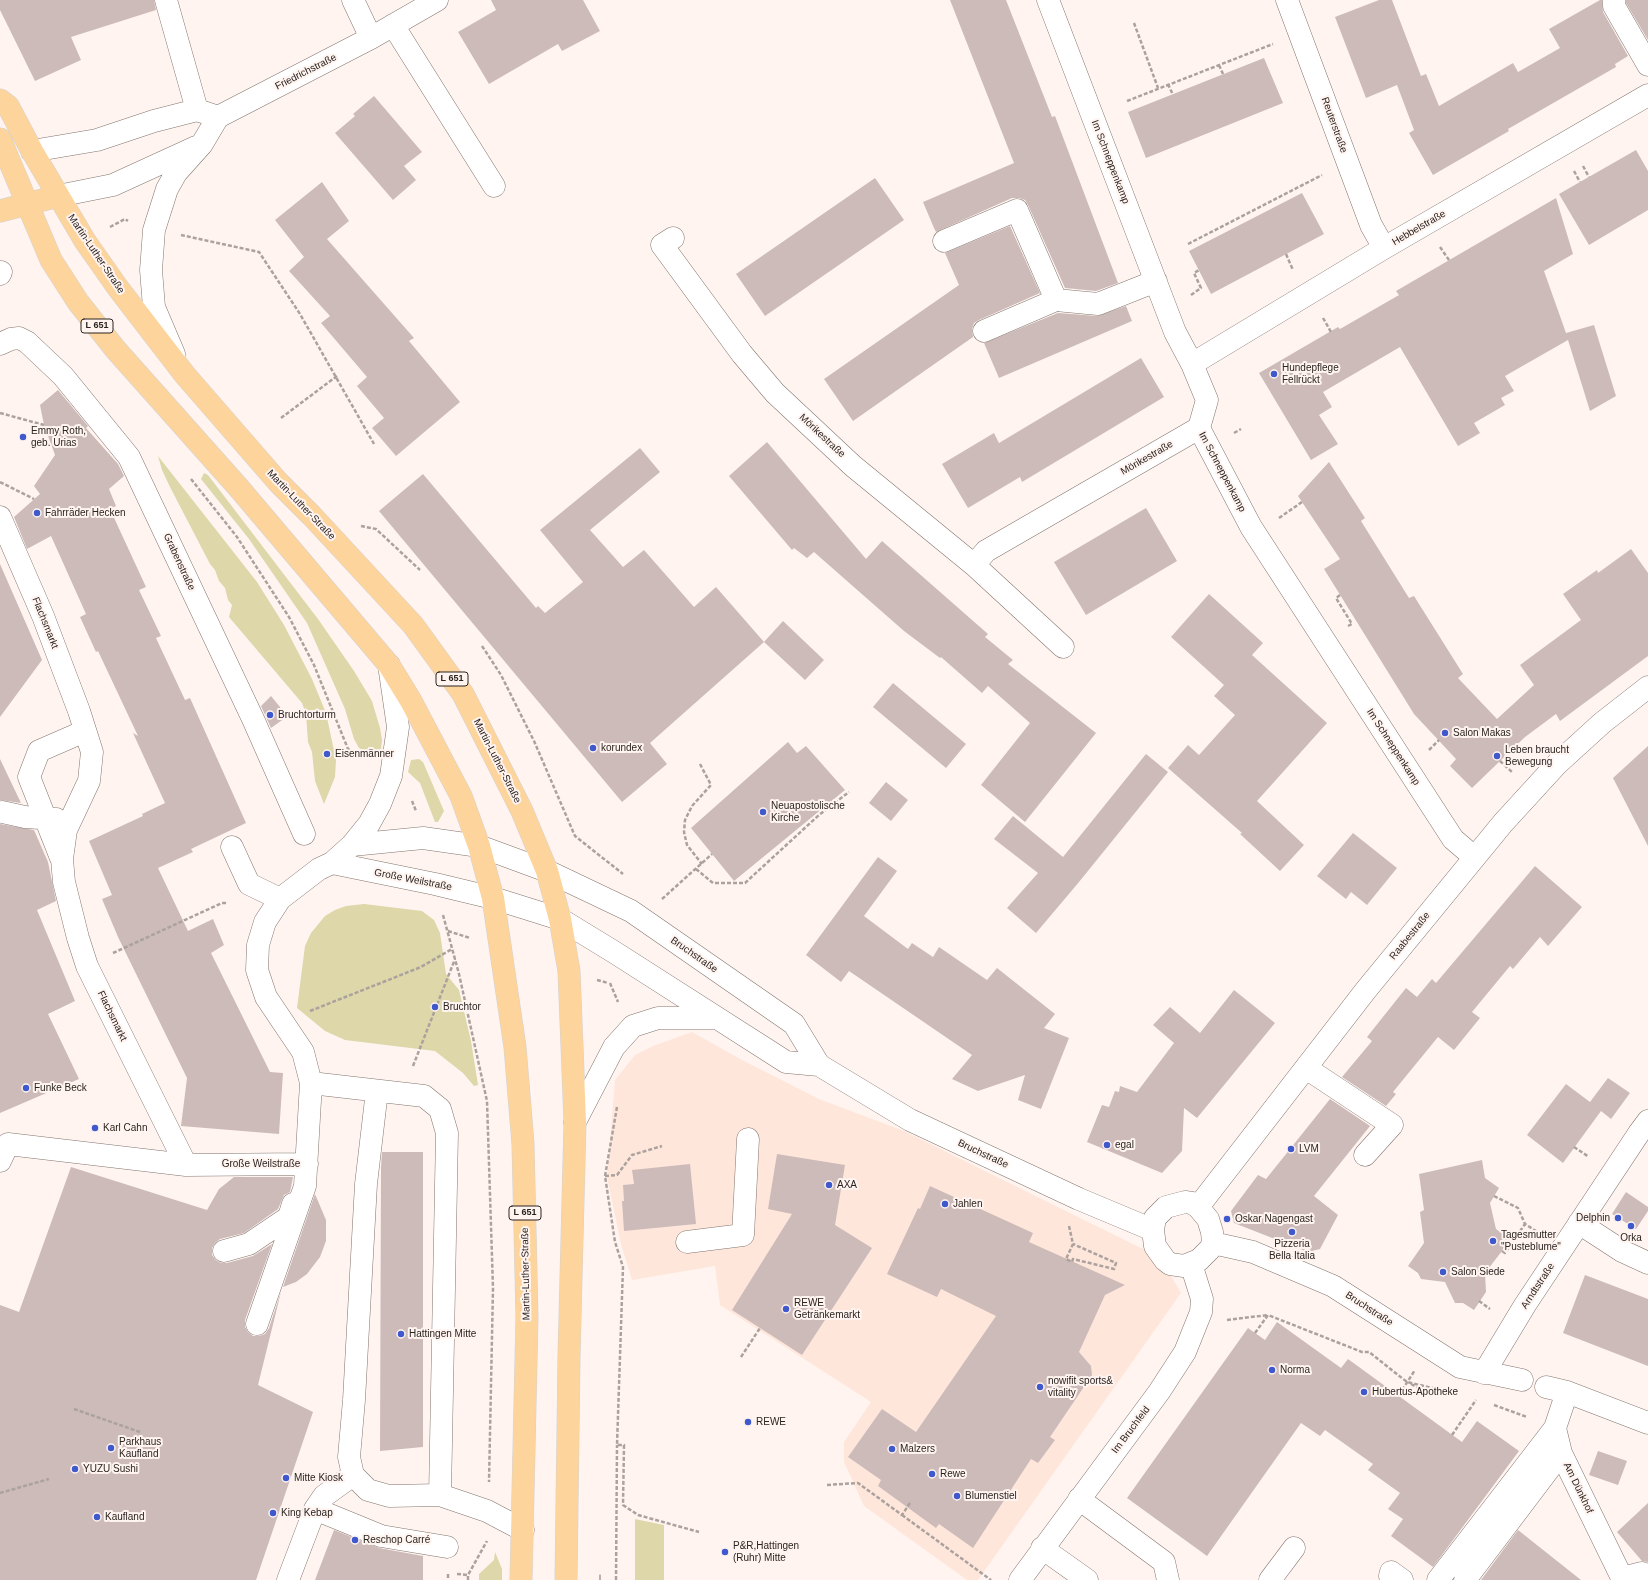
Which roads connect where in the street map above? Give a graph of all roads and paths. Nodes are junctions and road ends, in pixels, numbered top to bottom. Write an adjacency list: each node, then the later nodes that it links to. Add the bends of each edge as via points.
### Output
1 (166, 0): 20 (street)
2 (353, 0): 10 (street)
3 (437, 0): 8 (street, Friedrichstraße)
4 (1048, 0): 46 (street, Im Schneppenkamp)
5 (1287, 0): 9 (street, Reuterstraße)
6 (1614, 0): 12 (street, via 1614,6)
7 (1134, 23): 15 (path)
8 (393, 25): 10 (street, Friedrichstraße); 30 (street)
9 (1300, 33): 11 (path); 25 (street, Reuterstraße)
10 (371, 38): 21 (street, Friedrichstraße)
11 (1219, 65): 13 (path); 14 (path)
12 (1648, 65)
13 (1223, 74)
14 (1168, 84): 15 (path); 16 (path)
15 (1158, 88): 19 (path)
16 (1173, 95)
17 (1648, 95): 41 (street, Hebbelstraße)
18 (0, 100): 24 (main road, L 651, via 8,106)
19 (1127, 102)
20 (197, 110): 21 (street); 24 (street, via 97,140)
21 (218, 117): 22 (street)
22 (202, 144): 31 (street, via 113,185); 54 (street, via 176,174 167,189 154,230 151,270 154,307)
23 (2, 151): 24 (main road); 32 (main road, Martin-Luther-Straße / L 651)
24 (32, 151): 31 (main road, Martin-Luther-Straße / L 651)
25 (1347, 162): 40 (path); 41 (street, Reuterstraße, via 1371,225)
26 (1582, 165): 28 (path)
27 (1573, 170): 29 (path)
28 (1589, 177)
29 (1580, 182)
30 (494, 186)
31 (58, 196): 32 (main road); 54 (main road, Martin-Luther-Straße / L 651, via 118,288)
32 (26, 204): 33 (main road); 70 (main road, Martin-Luther-Straße / L 651, via 51,260 78,302 116,350 238,487)
33 (0, 211)
34 (134, 225): 35 (path, via 125,219)
35 (108, 229)
36 (175, 234): 55 (path, via 259,252)
37 (673, 238): 67 (street, Mörikestraße, via 662,246 742,354 775,393 854,466)
38 (944, 241): 48 (street, via 1017,210)
39 (1437, 241): 43 (path)
40 (1188, 244)
41 (1384, 248): 53 (street, Hebbelstraße)
42 (1286, 254): 44 (path)
43 (1449, 260)
44 (1290, 264)
45 (1199, 270): 47 (path, via 1194,272 1202,288)
46 (1156, 281): 48 (street, via 1098,304); 53 (street, Im Schneppenkamp, via 1175,332)
47 (1190, 295)
48 (1056, 300): 50 (street)
49 (1322, 316): 51 (path)
50 (984, 331)
51 (1331, 332)
52 (0, 344): 81 (street, Grabenstraße, via 19,338 27,342 63,376 129,457)
53 (1192, 364): 59 (street, Im Schneppenkamp, via 1207,400)
54 (185, 375): 91 (main road, Martin-Luther-Straße / L 651, via 278,482 312,516 427,644 463,694 522,811)
55 (337, 376): 57 (path); 60 (path)
56 (0, 413): 58 (path)
57 (281, 418)
58 (44, 425)
59 (1199, 428): 67 (street, Mörikestraße, via 986,551); 86 (street, Im Schneppenkamp, via 1256,534 1453,839)
60 (374, 444)
61 (188, 476): 74 (path, via 237,537 289,617 314,665 348,749)
62 (0, 482): 63 (path)
63 (34, 499)
64 (1302, 502): 66 (path)
65 (0, 517): 72 (street, Flachsmarkt, via 42,616)
66 (1276, 520)
67 (974, 565): 69 (street, Mörikestraße)
68 (482, 646): 92 (path, via 501,675 534,741 575,836)
69 (1063, 647)
70 (389, 665): 82 (street, Große Weilstraße, via 398,727 391,776 369,824); 83 (main road, Martin-Luther-Straße / L 651, via 461,796)
71 (1648, 687): 86 (street, Raabestraße, via 1602,723 1557,764)
72 (85, 731): 79 (street, Flachsmarkt, via 39,751 29,777); 80 (street, Flachsmarkt, via 92,752 91,769 89,781)
73 (1500, 760): 76 (path)
74 (371, 761)
75 (700, 764): 89 (path, via 711,785 692,806 685,820 684,832 687,845)
76 (1513, 772)
77 (849, 792): 90 (path, via 819,815 745,883 713,883)
78 (2, 812): 79 (street)
79 (44, 819): 80 (street); 87 (street, Flachsmarkt)
80 (71, 820): 87 (street, Flachsmarkt, via 63,840)
81 (304, 834)
82 (352, 844): 83 (street, via 423,838); 88 (street, Große Weilstraße)
83 (479, 846): 91 (street); 93 (main road, Martin-Luther-Straße / L 651)
84 (232, 847): 94 (street, via 249,884)
85 (712, 854): 89 (path)
86 (1474, 857): 112 (street, Raabestraße)
87 (62, 859): 103 (street, Flachsmarkt, via 64,882)
88 (332, 863): 93 (street, Große Weilstraße); 94 (street, Große Weilstraße, via 319,869)
89 (702, 864): 90 (path)
90 (696, 869): 95 (path)
91 (547, 871): 98 (main road, Martin-Luther-Straße / L 651); 111 (street, Bruchstraße, via 631,911 794,1024)
92 (627, 877)
93 (493, 898): 98 (street); 173 (main road, Martin-Luther-Straße / L 651, via 515,1047 523,1144 527,1317)
94 (280, 899): 109 (street, Große Weilstraße, via 265,922 258,945 257,970 266,997)
95 (661, 900)
96 (234, 902): 103 (path, via 222,903)
97 (442, 911): 99 (path)
98 (560, 919): 108 (street, Bruchstraße); 117 (main road, Martin-Luther-Straße / L 651, via 569,971)
99 (448, 930): 100 (path); 101 (path)
100 (478, 941)
101 (452, 949): 102 (path); 109 (path, via 421,967 309,1012)
102 (455, 959): 110 (path); 171 (path, via 487,1101 493,1288)
103 (87, 966): 122 (street, Flachsmarkt)
104 (595, 979): 106 (path)
105 (610, 980): 106 (path)
106 (610, 984): 107 (path)
107 (621, 1006)
108 (716, 1018): 111 (street, Bruchstraße, via 786,1062); 117 (street, via 658,1018 633,1026 614,1047)
109 (285, 1028): 113 (street, Große Weilstraße, via 303,1052)
110 (419, 1046)
111 (819, 1065): 130 (street, Bruchstraße, via 910,1120)
112 (1306, 1068): 121 (street, via 1392,1125); 126 (street, Raabestraße)
113 (311, 1083): 114 (street); 123 (street, Große Weilstraße)
114 (377, 1091): 163 (street, via 365,1192 349,1457); 167 (street, via 424,1096 440,1109 447,1133)
115 (617, 1104): 124 (path)
116 (1648, 1121): 129 (street, Arndtstraße)
117 (575, 1122): 182 (main road, Martin-Luther-Straße / L 651)
118 (748, 1139): 131 (street, via 743,1236)
119 (3, 1145): 122 (street, Große Weilstraße)
120 (662, 1146): 124 (path, via 632,1155 617,1175)
121 (1366, 1155)
122 (186, 1164): 123 (street, Große Weilstraße)
123 (307, 1164): 135 (street, via 297,1186 289,1217 249,1244); 141 (street, via 305,1186)
124 (605, 1176): 161 (path, via 615,1242 623,1267)
125 (1494, 1196): 128 (path, via 1518,1208)
126 (1198, 1207): 130 (street, via 1185,1202 1166,1207 1155,1218); 132 (street, via 1208,1219)
127 (1068, 1222): 133 (path)
128 (1525, 1224): 134 (path); 136 (path, via 1505,1254)
129 (1579, 1224): 134 (street, Arndtstraße); 137 (street, via 1622,1251)
130 (1152, 1230): 138 (street, via 1155,1246 1165,1260 1175,1265)
131 (687, 1242)
132 (1212, 1243): 138 (street, via 1210,1249 1199,1260); 145 (street, Bruchstraße, via 1253,1252 1333,1286 1460,1367)
133 (1073, 1244): 133 (path, via 1116,1263 1114,1269 1073,1259 1072,1262 1066,1258)
134 (1563, 1249): 145 (street, Arndtstraße, via 1525,1305)
135 (224, 1251)
136 (1502, 1251)
137 (1648, 1263)
138 (1191, 1264): 168 (street, Im Bruchfeld, via 1202,1299 1201,1312 1185,1352 1159,1392)
139 (1268, 1315): 140 (path); 143 (path); 147 (path, via 1362,1352 1369,1352)
140 (1223, 1321)
141 (257, 1324)
142 (760, 1328): 144 (path)
143 (1255, 1333)
144 (741, 1357)
145 (1484, 1374): 146 (street, Bruchstraße)
146 (1522, 1380)
147 (1407, 1382): 149 (path); 151 (path)
148 (1546, 1387): 150 (street)
149 (1446, 1391)
150 (1568, 1392): 157 (street); 158 (street)
151 (1432, 1395)
152 (1469, 1397): 153 (path)
153 (1477, 1399): 154 (path); 160 (path)
154 (1484, 1401)
155 (1491, 1404): 158 (path)
156 (74, 1408): 159 (path)
157 (1648, 1423)
158 (1555, 1428): 162 (street, Am Dünkhof); 189 (street)
159 (140, 1432)
160 (1452, 1435)
161 (617, 1445): 174 (path, via 624,1444 623,1505 649,1519); 183 (path)
162 (1561, 1453): 178 (street, Am Dünkhof); 190 (street)
163 (353, 1475): 167 (street, via 368,1490 388,1496); 170 (street, via 324,1496)
164 (48, 1479): 166 (path)
165 (827, 1485): 172 (path, via 858,1483)
166 (0, 1493)
167 (440, 1495): 171 (street)
168 (1079, 1499): 176 (street, Im Bruchfeld); 187 (street, via 1164,1562)
169 (910, 1503): 172 (path)
170 (316, 1509): 175 (street, via 381,1536); 179 (street)
171 (487, 1511): 173 (street); 180 (path, via 486,1542 468,1575)
172 (902, 1515): 184 (path)
173 (522, 1530): 181 (main road, Martin-Luther-Straße / L 651)
174 (699, 1532)
175 (447, 1547)
176 (1042, 1548): 185 (street, Im Bruchfeld); 186 (street)
177 (1294, 1548): 188 (street)
178 (1622, 1579): 191 (street, via 1642,1573)
179 (288, 1580)
180 (468, 1580)
181 (522, 1580)
182 (566, 1580)
183 (616, 1580)
184 (991, 1580)
185 (1020, 1580)
186 (1087, 1580)
187 (1168, 1580)
188 (1270, 1580)
189 (1438, 1580)
190 (1465, 1580)
191 (1647, 1580)

